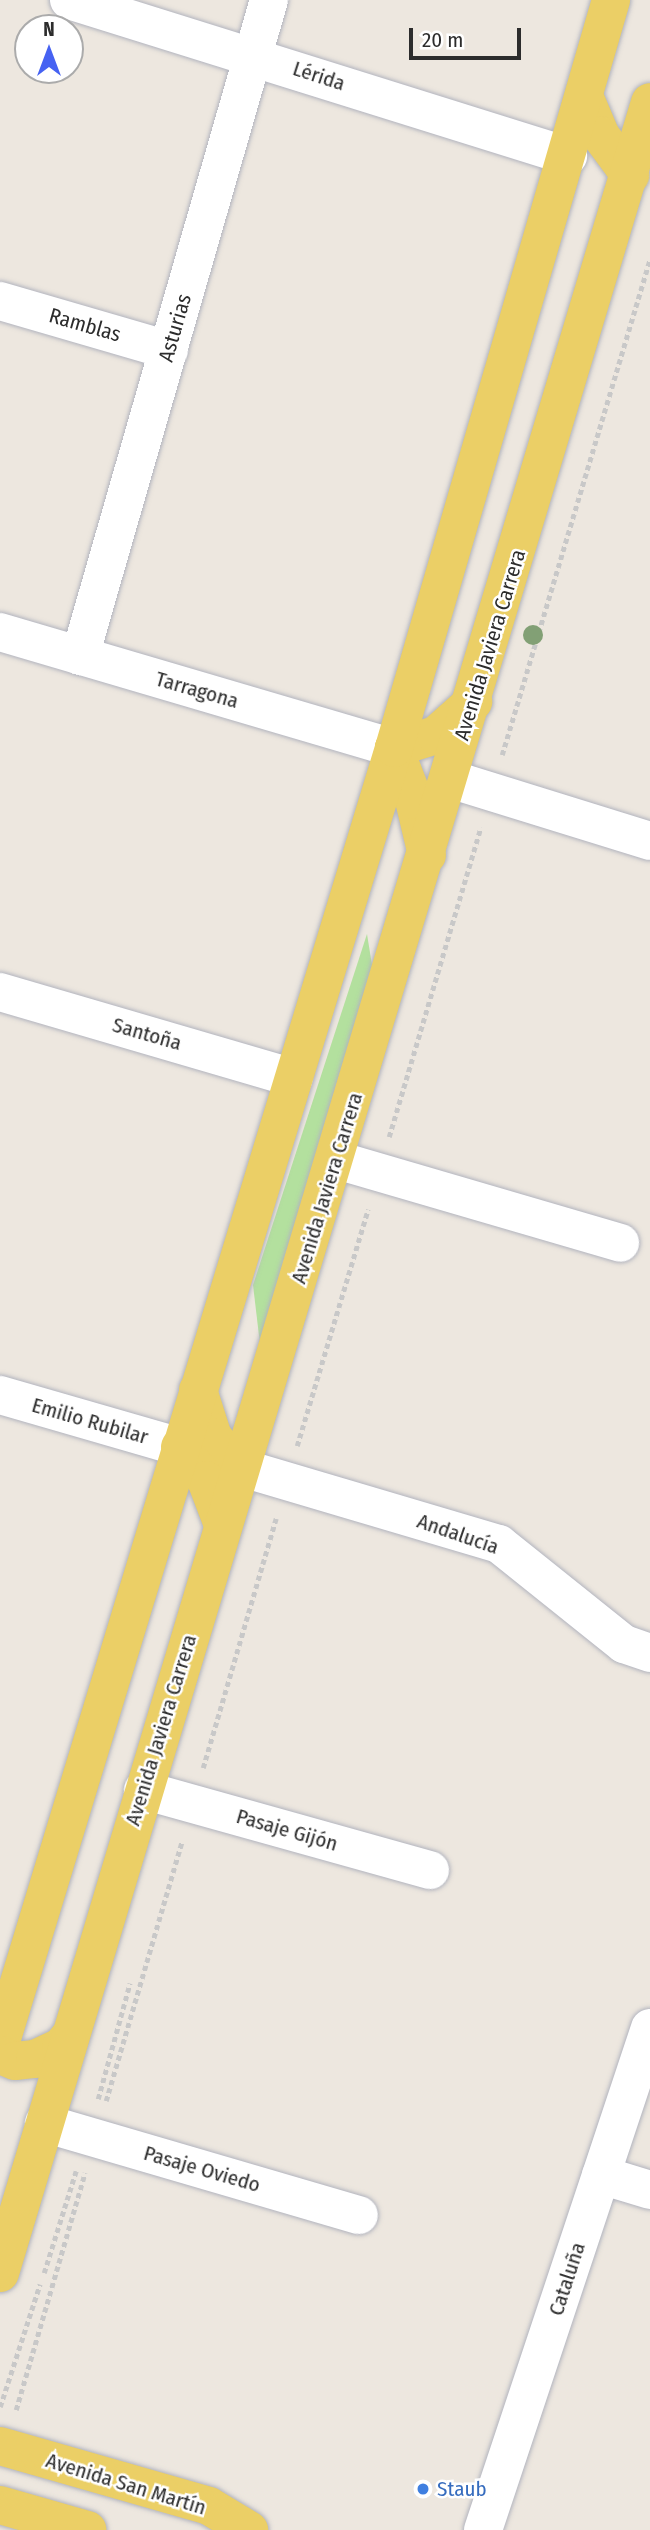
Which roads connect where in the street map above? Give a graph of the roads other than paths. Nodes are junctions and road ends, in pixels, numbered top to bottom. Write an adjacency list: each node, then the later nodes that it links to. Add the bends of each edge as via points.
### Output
1 (69, 0): 4 (street, Lérida)
2 (269, 0): 4 (street, Asturias)
3 (611, 0): 5 (main road)
4 (252, 55): 7 (street, Lérida); 10 (street, Asturias)
5 (584, 96): 7 (main road); 8 (main road, via 601,136)
6 (650, 102): 8 (main road, Avenida Javiera Carrera)
7 (568, 156): 14 (main road)
8 (640, 178): 13 (main road, Avenida Javiera Carrera)
9 (0, 301): 10 (street, Ramblas)
10 (169, 350): 12 (street, Asturias)
11 (0, 632): 12 (street, Tarragona)
12 (80, 656): 14 (street, Tarragona)
13 (473, 702): 14 (main road, via 436,734); 15 (main road, Avenida Javiera Carrera)
14 (394, 748): 17 (main road, via 414,800); 19 (main road)
15 (450, 779): 16 (street); 17 (main road, Avenida Javiera Carrera)
16 (650, 841)
17 (427, 857): 20 (main road, Avenida Javiera Carrera)
18 (0, 992): 19 (street, Santoña)
19 (294, 1078): 22 (main road)
20 (337, 1160): 21 (street); 25 (main road, Avenida Javiera Carrera)
21 (620, 1243)
22 (198, 1390): 24 (main road); 25 (main road, via 214,1437)
23 (0, 1395): 24 (street, Emilio Rubilar)
24 (180, 1447): 26 (main road, via 206,1480); 32 (main road)
25 (239, 1467): 26 (main road, Avenida Javiera Carrera); 27 (street, Andalucía, via 499,1544 624,1644)
26 (223, 1525): 28 (main road, Avenida Javiera Carrera)
27 (650, 1653)
28 (143, 1790): 29 (street, Pasaje Gijón); 31 (main road, Avenida Javiera Carrera)
29 (430, 1870)
30 (650, 2028): 35 (street, Cataluña)
31 (69, 2037): 33 (main road, via 61,2047 35,2059 15,2061); 34 (main road, Avenida Javiera Carrera)
32 (0, 2045)
33 (0, 2055)
34 (44, 2123): 37 (street, Pasaje Oviedo); 38 (main road, Avenida Javiera Carrera)
35 (601, 2175): 36 (street); 43 (street, Cataluña)
36 (650, 2190)
37 (359, 2215)
38 (0, 2273)
39 (3, 2447): 42 (main road, Avenida San Martín, via 209,2506)
40 (0, 2505): 41 (main road)
41 (87, 2530)
42 (249, 2530)
43 (483, 2530)

